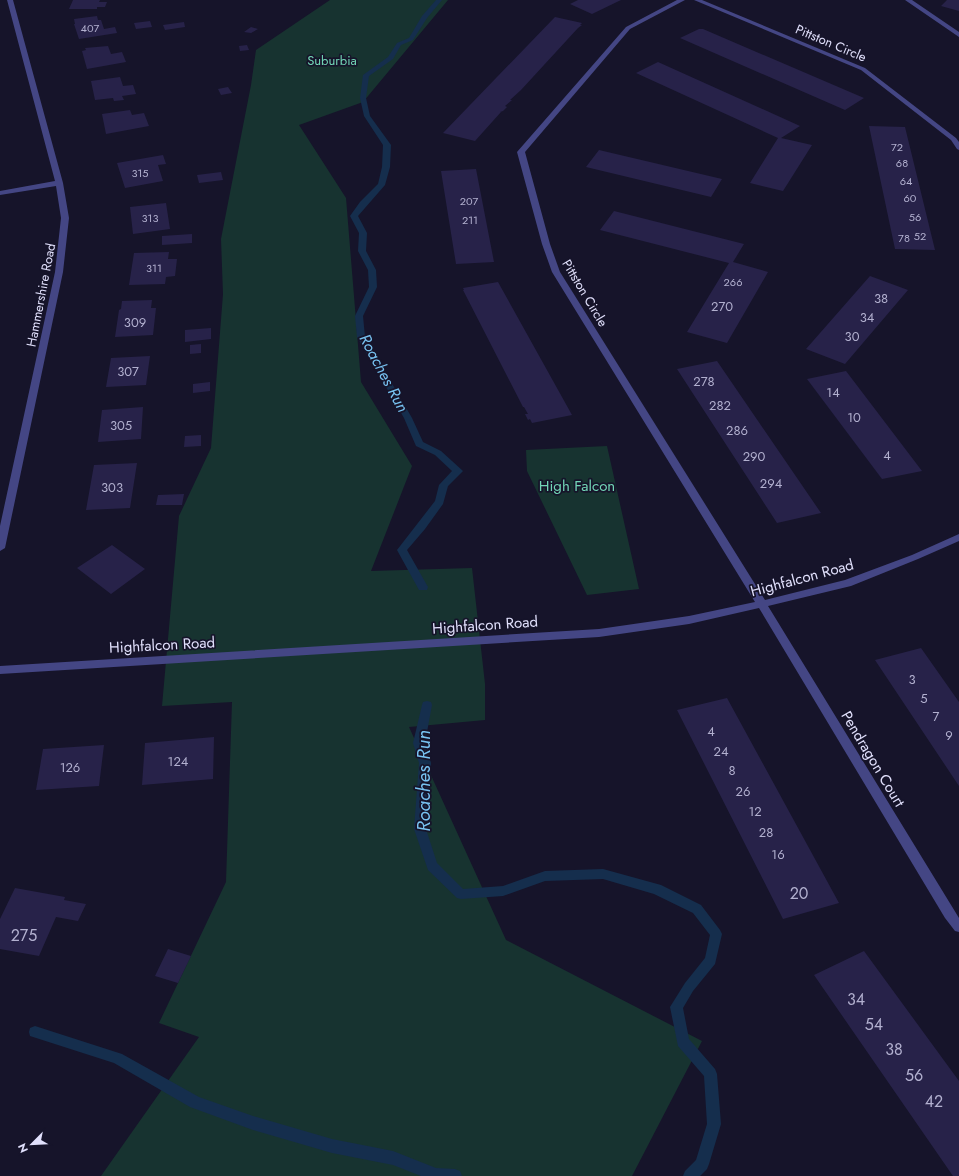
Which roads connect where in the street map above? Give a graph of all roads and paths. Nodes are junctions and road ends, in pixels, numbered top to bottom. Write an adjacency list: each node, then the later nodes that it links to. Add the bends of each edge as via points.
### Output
1 (10, 0): 7 (street, Hammershire Road)
2 (682, 0): 11 (street, Pittston Circle, via 628,28 521,152 556,272)
3 (697, 0): 6 (street, Pittston Circle, via 863,69 954,139)
4 (908, 0): 5 (street)
5 (959, 35)
6 (959, 148)
7 (59, 183): 8 (street); 10 (street, Hammershire Road, via 65,218 59,272)
8 (0, 193)
9 (959, 537): 11 (street, Highfalcon Road, via 847,583)
10 (0, 548)
11 (762, 604): 12 (street, Highfalcon Road, via 689,620 599,633); 13 (street, Pendragon Court)
12 (0, 670)
13 (954, 912): 14 (street, Pendragon Court)
14 (959, 927)

